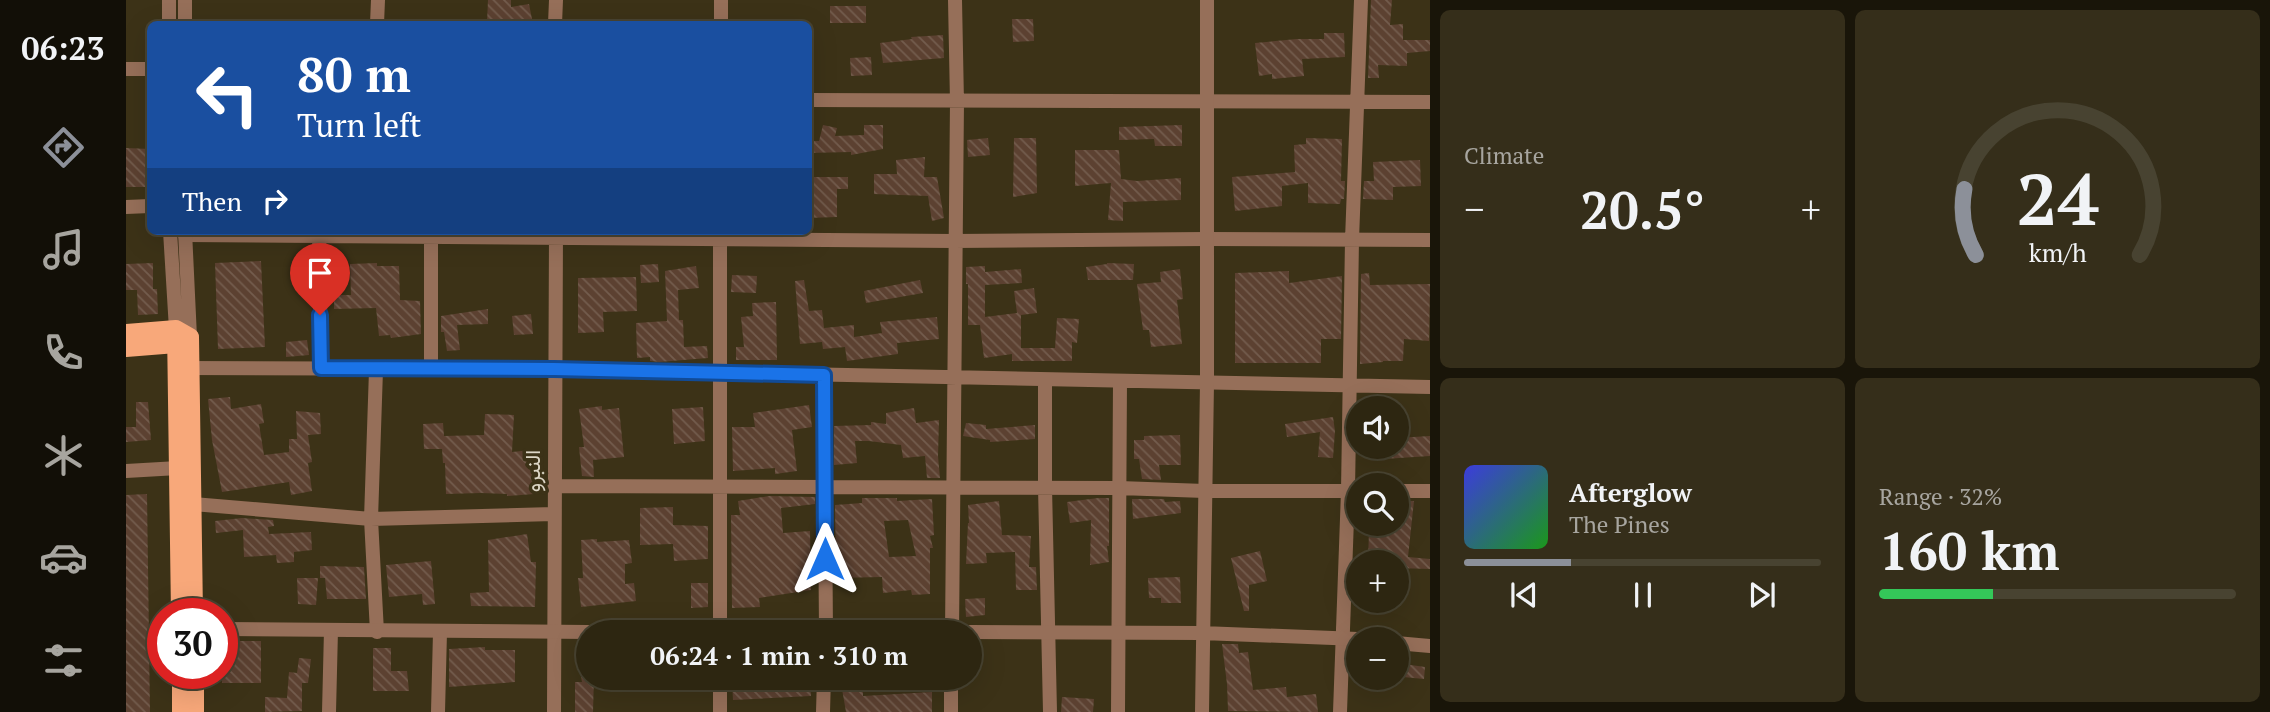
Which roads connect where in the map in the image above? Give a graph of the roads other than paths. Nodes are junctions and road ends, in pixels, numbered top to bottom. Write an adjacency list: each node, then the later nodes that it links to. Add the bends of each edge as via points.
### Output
1 (169, 0): 9 (street)
2 (185, 0): 10 (street)
3 (378, 0): 11 (street)
4 (555, 0): 12 (street)
5 (721, 0): 13 (street)
6 (955, 0): 17 (street)
7 (1207, 0): 20 (street)
8 (1361, 0): 18 (street)
9 (169, 21)
10 (185, 21)
11 (377, 21)
12 (555, 21)
13 (721, 21)
14 (126, 69): 15 (street)
15 (147, 69)
16 (812, 100): 17 (street)
17 (957, 102): 20 (street); 32 (street)
18 (1357, 102): 19 (street); 20 (street); 30 (street)
19 (1430, 102)
20 (1207, 103): 29 (street)
21 (126, 206): 22 (street)
22 (147, 206)
23 (170, 235): 35 (street)
24 (185, 235): 35 (street)
25 (319, 235): 36 (street)
26 (431, 235): 37 (street)
27 (556, 235): 28 (street); 38 (street, النبرو)
28 (720, 235): 32 (street); 40 (street)
29 (1206, 239): 30 (street); 32 (street); 45 (street)
30 (1352, 240): 31 (street); 46 (street)
31 (1430, 240)
32 (954, 241): 42 (street)
33 (126, 333): 35 (main road)
34 (126, 348): 35 (main road)
35 (183, 350): 36 (street); 48 (main road); 61 (main road)
36 (321, 368): 39 (street)
37 (431, 369): 38 (street); 39 (street)
38 (554, 369): 40 (street); 51 (street, النبرو)
39 (376, 370): 63 (street)
40 (720, 373): 41 (street); 52 (street)
41 (824, 375): 42 (street); 53 (street)
42 (954, 378): 43 (street); 54 (street)
43 (1045, 380): 44 (street); 55 (street)
44 (1120, 381): 45 (street); 56 (street)
45 (1206, 383): 46 (street); 57 (street)
46 (1349, 385): 47 (street); 50 (street)
47 (1430, 387)
48 (178, 468): 49 (street); 65 (main road)
49 (126, 471)
50 (1352, 473)
51 (554, 486): 52 (street); 62 (street, النبرو)
52 (720, 486): 53 (street); 67 (street)
53 (825, 486): 54 (street); 68 (street)
54 (952, 487): 55 (street); 69 (street)
55 (1045, 487): 56 (street); 78 (street)
56 (1119, 488): 57 (street); 80 (street)
57 (1205, 491): 58 (street); 79 (street)
58 (1346, 491)
59 (1409, 491): 60 (street)
60 (1430, 491)
61 (193, 503): 63 (street); 66 (main road)
62 (554, 514): 63 (street); 77 (street, النبرو)
63 (371, 519): 73 (street)
64 (1352, 536): 70 (street)
65 (180, 598)
66 (194, 598)
67 (720, 620)
68 (826, 620)
69 (952, 620)
70 (1351, 627)
71 (238, 629): 72 (street)
72 (331, 630): 73 (street); 92 (street)
73 (377, 632): 74 (street)
74 (440, 632): 77 (street); 93 (street)
75 (576, 632): 77 (street)
76 (982, 632): 78 (street)
77 (555, 633): 94 (street, النبرو)
78 (1049, 633): 80 (street); 98 (street)
79 (1202, 633): 80 (street); 81 (street); 100 (street)
80 (1117, 634): 99 (street)
81 (1346, 638)
82 (1409, 644): 83 (street)
83 (1430, 646)
84 (1346, 672): 101 (street)
85 (181, 689): 90 (main road)
86 (195, 689): 91 (main road)
87 (720, 690): 95 (street)
88 (824, 690): 96 (street)
89 (951, 690): 97 (street)
90 (181, 712)
91 (195, 712)
92 (329, 712)
93 (438, 712)
94 (554, 712)
95 (720, 712)
96 (823, 712)
97 (951, 712)
98 (1050, 712)
99 (1118, 712)
100 (1202, 712)
101 (1340, 712)

